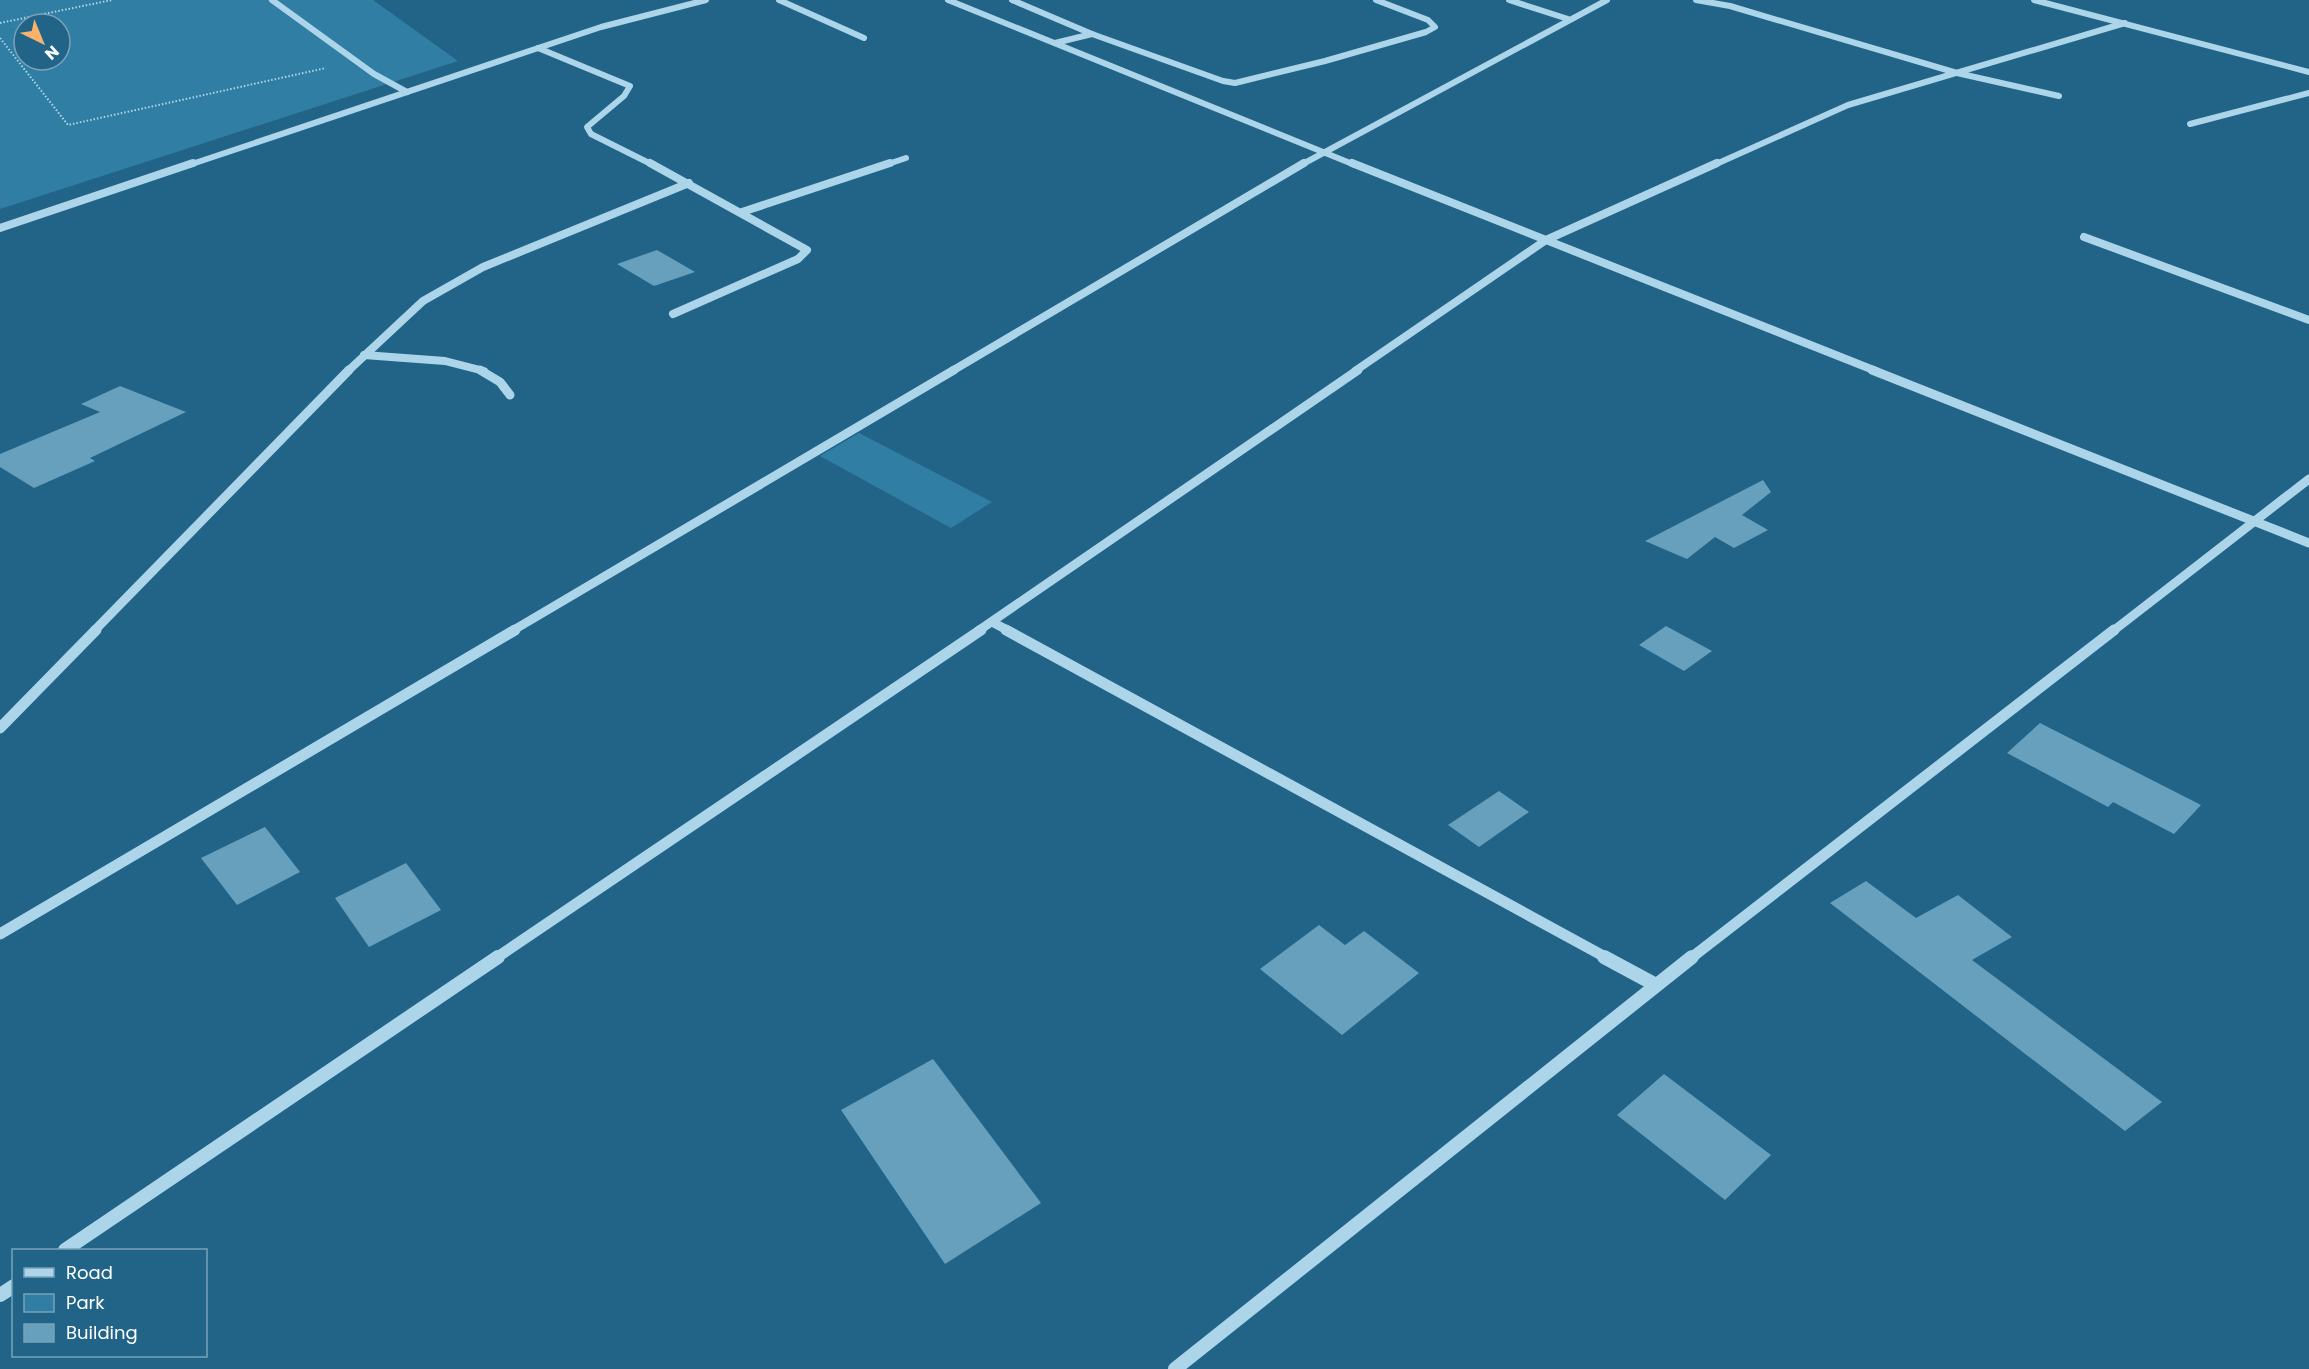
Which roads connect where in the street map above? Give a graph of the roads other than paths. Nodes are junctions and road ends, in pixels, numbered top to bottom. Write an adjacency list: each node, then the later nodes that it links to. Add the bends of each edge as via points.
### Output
1 (272, 0): 21 (street, via 356,61)
2 (706, 0): 12 (street)
3 (779, 0): 16 (street)
4 (948, 0): 17 (street)
5 (1012, 0): 15 (street)
6 (1376, 0): 15 (street, via 1428,20 1435,27 1235,83)
7 (1509, 0): 13 (street)
8 (1607, 0): 13 (street)
9 (1696, 0): 20 (street, via 1740,9)
10 (2034, 0): 14 (street)
11 (671, 3): 12 (street)
12 (679, 7): 18 (street)
13 (1568, 19): 25 (street)
14 (2125, 23): 19 (street); 20 (street)
15 (1092, 34): 17 (street)
16 (864, 38)
17 (1055, 43): 25 (street)
18 (538, 48): 21 (street); 27 (street, via 630,86 624,96 587,127 591,134)
19 (2309, 72)
20 (1957, 73): 23 (street); 31 (street, via 1848,105)
21 (407, 92): 29 (street)
22 (2309, 93): 24 (street)
23 (2059, 96)
24 (2190, 124)
25 (1323, 152): 31 (street); 41 (street)
26 (906, 158): 28 (street)
27 (689, 183): 28 (street); 34 (street, via 483,267 423,301)
28 (742, 212): 32 (street, via 807,250 798,259)
29 (0, 228)
30 (2084, 237): 33 (street)
31 (1546, 240): 37 (street); 39 (street)
32 (673, 314)
33 (2309, 320)
34 (364, 355): 35 (street, via 474,367 505,384); 40 (street)
35 (510, 395)
36 (2309, 479): 37 (street)
37 (2252, 521): 38 (street); 42 (street)
38 (2309, 543)
39 (992, 622): 42 (street); 43 (street)
40 (0, 728)
41 (0, 934)
42 (1656, 985): 44 (street)
43 (68, 1249)
44 (1175, 1369)

